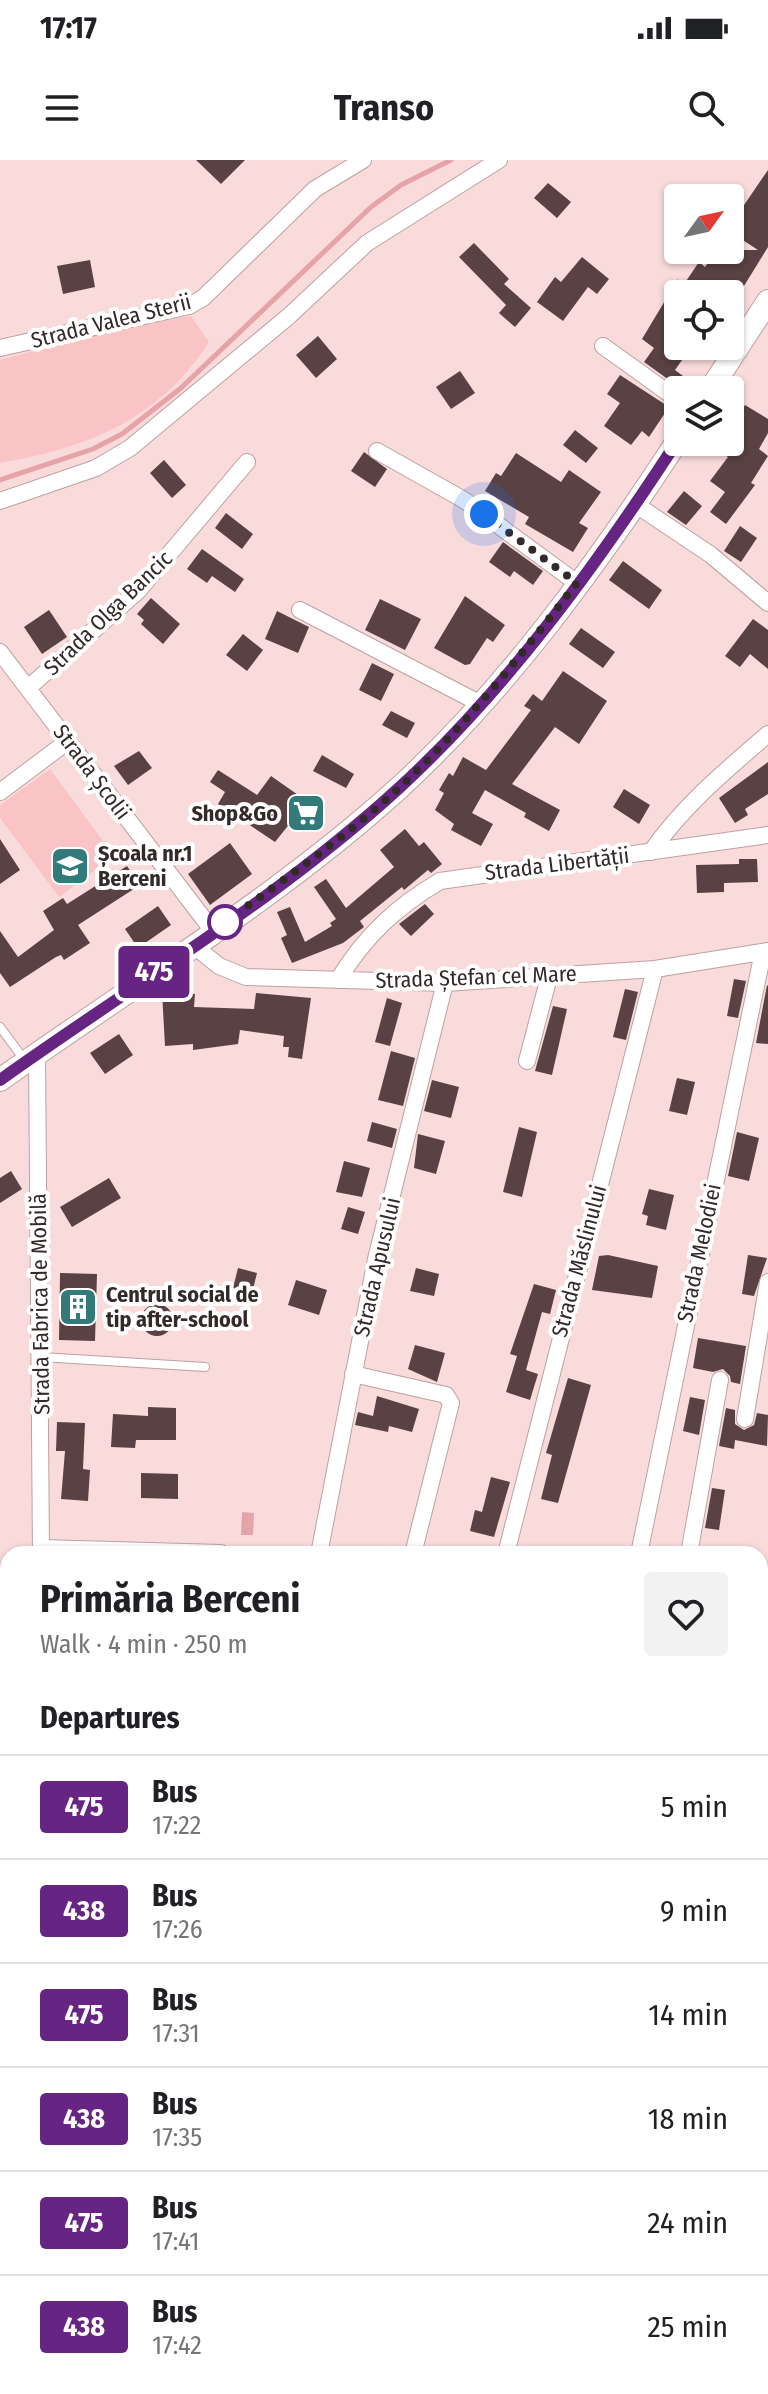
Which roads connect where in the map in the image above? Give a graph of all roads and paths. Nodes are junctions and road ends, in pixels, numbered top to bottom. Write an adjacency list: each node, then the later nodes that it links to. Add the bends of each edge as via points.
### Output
1 (363, 160): 5 (street, Strada Valea Sterii, via 315,189 189,306)
2 (499, 160): 11 (street, via 367,243 289,316 130,448 96,468)
3 (768, 301): 6 (main road)
4 (603, 346): 7 (street)
5 (0, 348)
6 (719, 376)
7 (664, 390)
8 (377, 451): 13 (street, via 464,500)
9 (667, 456): 12 (main road)
10 (247, 462): 17 (street, Strada Olga Bancic, via 138,591)
11 (0, 501)
12 (635, 504): 13 (main road); 14 (street, via 711,555)
13 (577, 583): 18 (main road)
14 (768, 603)
15 (300, 610): 18 (street)
16 (0, 652): 17 (street, Strada Școlii)
17 (28, 688): 20 (street, Strada Școlii)
18 (479, 703): 24 (main road, via 377,807)
19 (768, 734): 23 (street, Strada Libertății, via 670,824)
20 (68, 741): 21 (street); 24 (street, Strada Școlii)
21 (0, 792)
22 (768, 835): 23 (street)
23 (651, 852): 29 (street, Strada Libertății, via 440,881 373,932)
24 (213, 931): 25 (main road)
25 (193, 945): 29 (street, Strada Ștefan cel Mare, via 219,966 246,977); 32 (main road)
26 (765, 952): 27 (street, Strada Ștefan cel Mare); 45 (street, Strada Melodiei)
27 (655, 969): 28 (street, Strada Ștefan cel Mare); 44 (street, Strada Măslinului)
28 (549, 977): 30 (street, Strada Ștefan cel Mare); 33 (street)
29 (338, 980): 30 (street, Strada Ștefan cel Mare)
30 (445, 983): 38 (street, Strada Apusului)
31 (0, 1027): 32 (lane)
32 (32, 1058): 34 (main road); 36 (street, Strada Fabrica de Mobilă)
33 (527, 1061)
34 (0, 1080)
35 (768, 1282): 40 (street)
36 (41, 1357): 37 (lane); 41 (street, Strada Fabrica de Mobilă)
37 (205, 1367)
38 (353, 1374): 42 (street, Strada Apusului); 43 (street, via 446,1395 451,1403)
39 (720, 1380): 46 (street)
40 (745, 1419)
41 (41, 1546)
42 (321, 1546)
43 (415, 1546)
44 (508, 1546)
45 (641, 1546)
46 (690, 1546)

